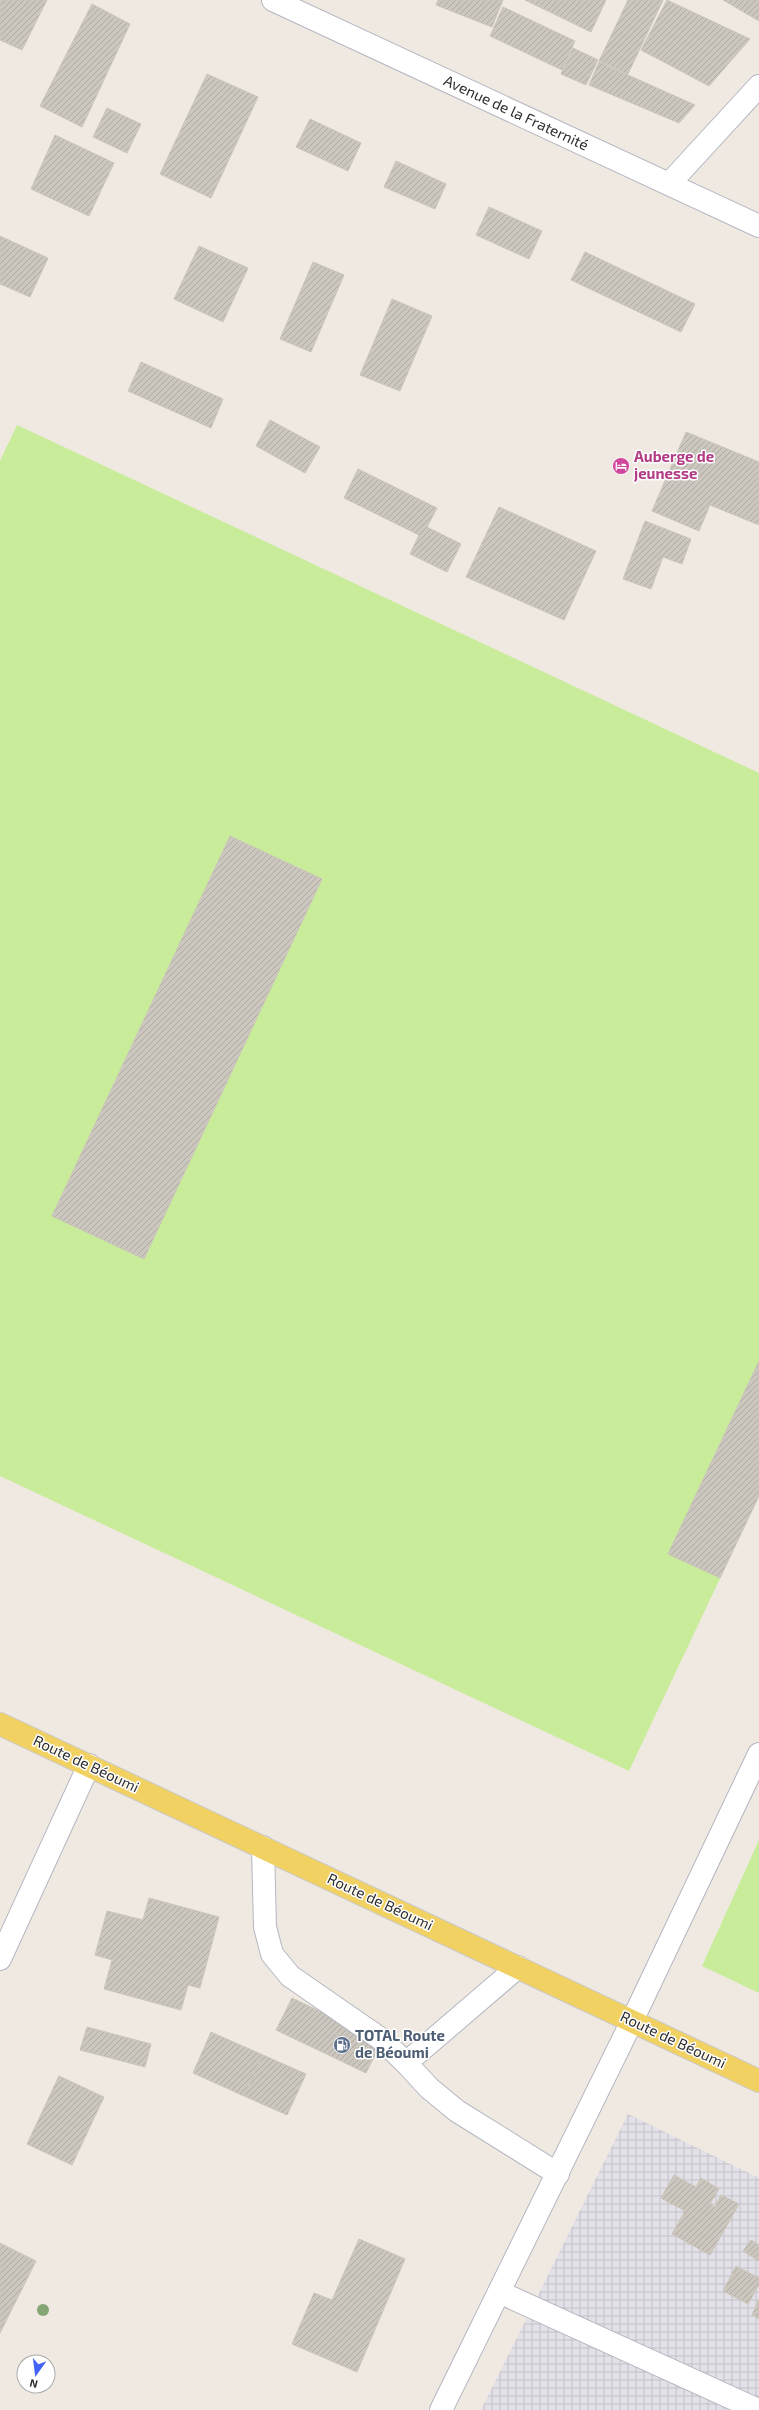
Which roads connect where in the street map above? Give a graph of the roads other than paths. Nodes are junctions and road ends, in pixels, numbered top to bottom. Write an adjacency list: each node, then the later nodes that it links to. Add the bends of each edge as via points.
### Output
1 (273, 0): 3 (street, Avenue de la Fraternité)
2 (759, 86): 3 (street)
3 (670, 184): 4 (street, Avenue de la Fraternité)
4 (759, 226)
5 (0, 1724): 7 (main road, Route de Béoumi)
6 (759, 1754): 11 (street)
7 (89, 1765): 8 (main road, Route de Béoumi); 9 (street)
8 (263, 1847): 10 (main road, Route de Béoumi); 12 (street, via 265,1927 272,1954 290,1976 381,2039)
9 (0, 1959)
10 (518, 1967): 11 (main road, Route de Béoumi); 12 (street)
11 (632, 2021): 13 (main road, Route de Béoumi); 14 (street)
12 (406, 2063): 14 (street, via 429,2088 457,2111)
13 (759, 2081)
14 (558, 2174): 15 (street)
15 (499, 2292): 16 (street); 17 (street)
16 (442, 2410)
17 (758, 2410)

